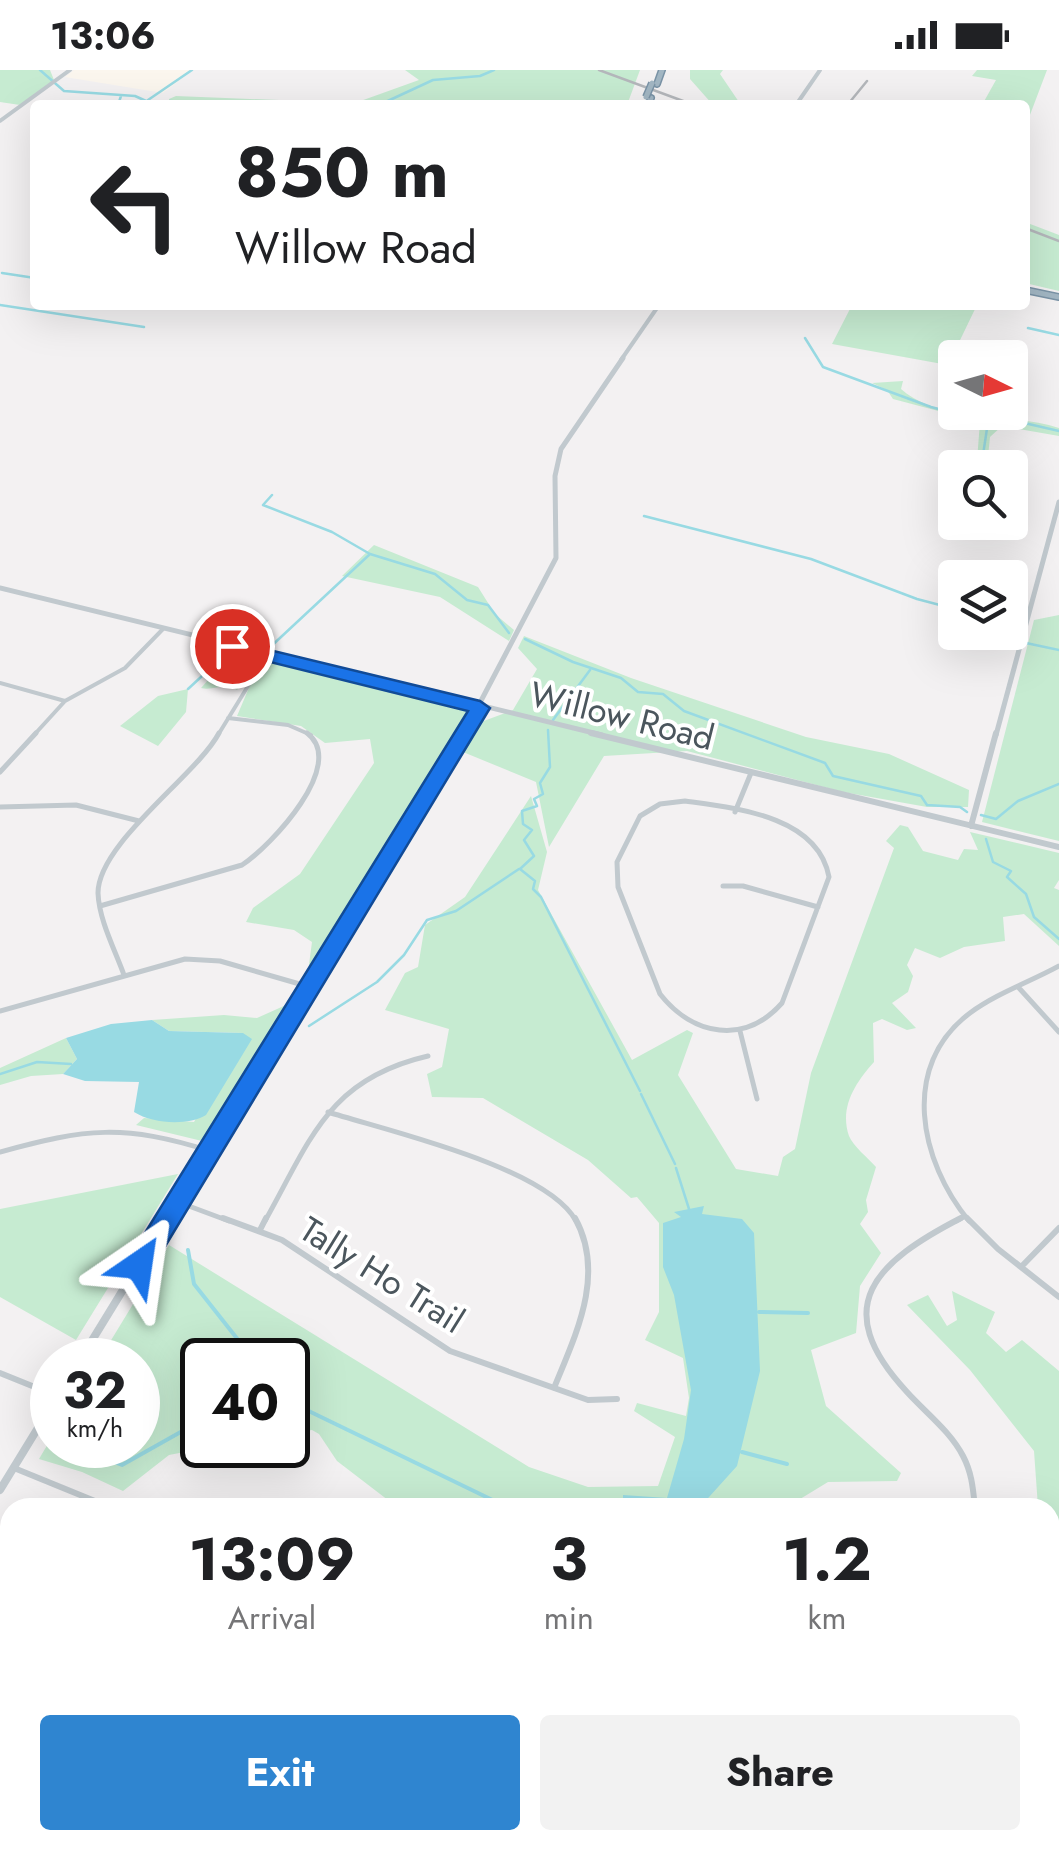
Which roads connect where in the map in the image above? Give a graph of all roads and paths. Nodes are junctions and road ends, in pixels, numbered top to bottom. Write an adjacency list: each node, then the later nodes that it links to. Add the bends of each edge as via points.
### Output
1 (70, 70): 6 (street)
2 (660, 70): 4 (highway, bridge)
3 (820, 70): 5 (street)
4 (647, 100)
5 (799, 100)
6 (0, 121)
7 (1030, 289): 8 (highway)
8 (1059, 296)
9 (656, 310): 16 (street, via 561,449 554,480 556,558)
10 (1059, 502): 23 (street)
11 (0, 588): 12 (street, Willow Road)
12 (163, 629): 13 (street, Willow Road); 15 (street, via 118,673)
13 (268, 655): 16 (street, Willow Road); 17 (street)
14 (0, 683): 15 (street)
15 (65, 701): 18 (street)
16 (480, 708): 19 (street, Willow Road); 30 (street)
17 (228, 718): 22 (street, via 202,757); 26 (street, via 298,729 322,748 321,766 274,840 242,865)
18 (0, 772)
19 (751, 773): 21 (street); 23 (street, Willow Road)
20 (0, 807): 22 (street, via 76,805)
21 (735, 812): 27 (street, via 796,828 820,845 830,870); 33 (street, via 686,801 652,807 636,821 616,869 669,1008 701,1028)
22 (139, 822): 26 (street, via 102,874)
23 (970, 826): 24 (street, Willow Road)
24 (1059, 847)
25 (723, 886): 27 (street)
26 (100, 906): 29 (street)
27 (818, 907): 33 (street, via 782,1003 760,1024)
28 (1059, 966): 31 (street)
29 (124, 975): 30 (street, via 202,958); 32 (street)
30 (310, 988): 38 (street)
31 (1019, 988): 34 (street); 41 (street, via 952,1029 924,1084 929,1152)
32 (0, 1011)
33 (740, 1031): 36 (street)
34 (1059, 1032)
35 (428, 1056): 37 (street, via 365,1074)
36 (757, 1098)
37 (328, 1112): 43 (street); 49 (street, via 510,1170 564,1206 585,1240 591,1282)
38 (210, 1151): 39 (street, via 117,1127); 40 (street)
39 (0, 1152)
40 (178, 1202): 43 (street, Tally Ho Trail); 46 (street)
41 (965, 1216): 44 (street); 55 (street, via 880,1270 866,1314 889,1376 966,1457)
42 (1059, 1228): 44 (street)
43 (260, 1230): 49 (street, Tally Ho Trail, via 304,1252 436,1344)
44 (1021, 1267): 45 (street)
45 (1059, 1296)
46 (94, 1338)
47 (0, 1373): 48 (street)
48 (30, 1385)
49 (554, 1388): 50 (street, Tally Ho Trail, via 588,1400)
50 (617, 1398)
51 (30, 1441): 52 (street)
52 (14, 1468): 53 (street); 54 (street)
53 (0, 1490)
54 (88, 1498)
55 (975, 1498)

